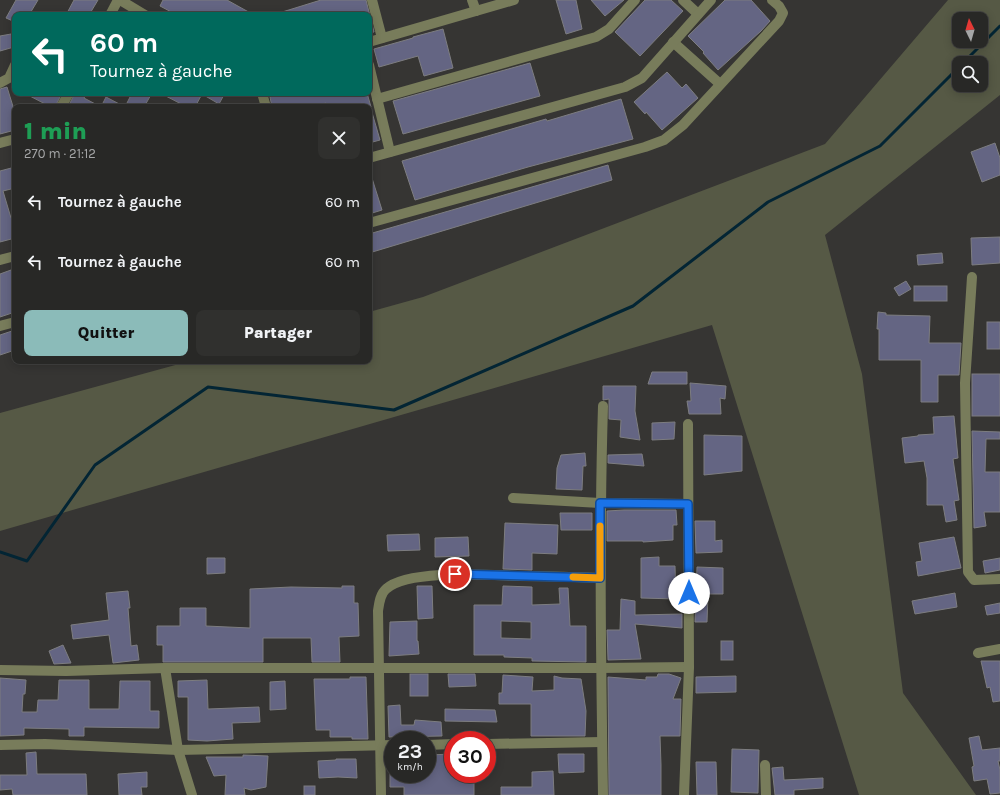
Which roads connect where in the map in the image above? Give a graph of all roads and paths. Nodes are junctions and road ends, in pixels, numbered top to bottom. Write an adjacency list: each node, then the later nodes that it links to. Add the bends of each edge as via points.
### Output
1 (119, 0): 10 (street); 11 (street)
2 (372, 0): 13 (street)
3 (472, 0): 9 (street)
4 (514, 0): 9 (street)
5 (636, 0): 20 (street, via 609,29 596,36)
6 (683, 0): 12 (street)
7 (710, 0): 12 (street)
8 (772, 0): 19 (street, via 783,13 779,21)
9 (476, 11): 13 (street)
10 (112, 12)
11 (140, 12)
12 (698, 14): 15 (street)
13 (382, 38): 14 (street)
14 (372, 41)
15 (673, 42): 19 (street); 23 (street, via 642,78 625,87)
16 (12, 72): 18 (street, via 9,78)
17 (372, 78): 20 (street)
18 (0, 83)
19 (720, 84): 25 (street, via 683,125 664,140)
20 (377, 99): 23 (street)
21 (12, 139): 22 (street)
22 (0, 143)
23 (390, 152): 24 (street)
24 (372, 157)
25 (372, 222)
26 (12, 257): 27 (street)
27 (0, 260)
28 (972, 277): 37 (street, via 965,383 968,572 974,580)
29 (12, 323): 30 (street)
30 (0, 326)
31 (603, 406): 34 (street)
32 (688, 424): 35 (street)
33 (513, 498): 34 (street)
34 (600, 503): 35 (street); 36 (street)
35 (688, 504): 40 (street)
36 (600, 578): 42 (street, via 445,574 398,581 385,589 380,599); 43 (street)
37 (1000, 579)
38 (1000, 649): 39 (street)
39 (978, 653)
40 (689, 667): 43 (street); 55 (street)
41 (165, 668): 42 (street); 44 (street); 50 (street)
42 (378, 668): 43 (street); 48 (street)
43 (600, 668): 45 (street)
44 (0, 670)
45 (602, 742): 46 (street); 54 (street)
46 (496, 744)
47 (0, 745): 50 (street, via 45,744)
48 (381, 746): 49 (street); 50 (street); 53 (street)
49 (384, 746)
50 (178, 750): 52 (street)
51 (765, 765): 56 (street)
52 (192, 795)
53 (381, 795)
54 (603, 795)
55 (684, 795)
56 (766, 795)

